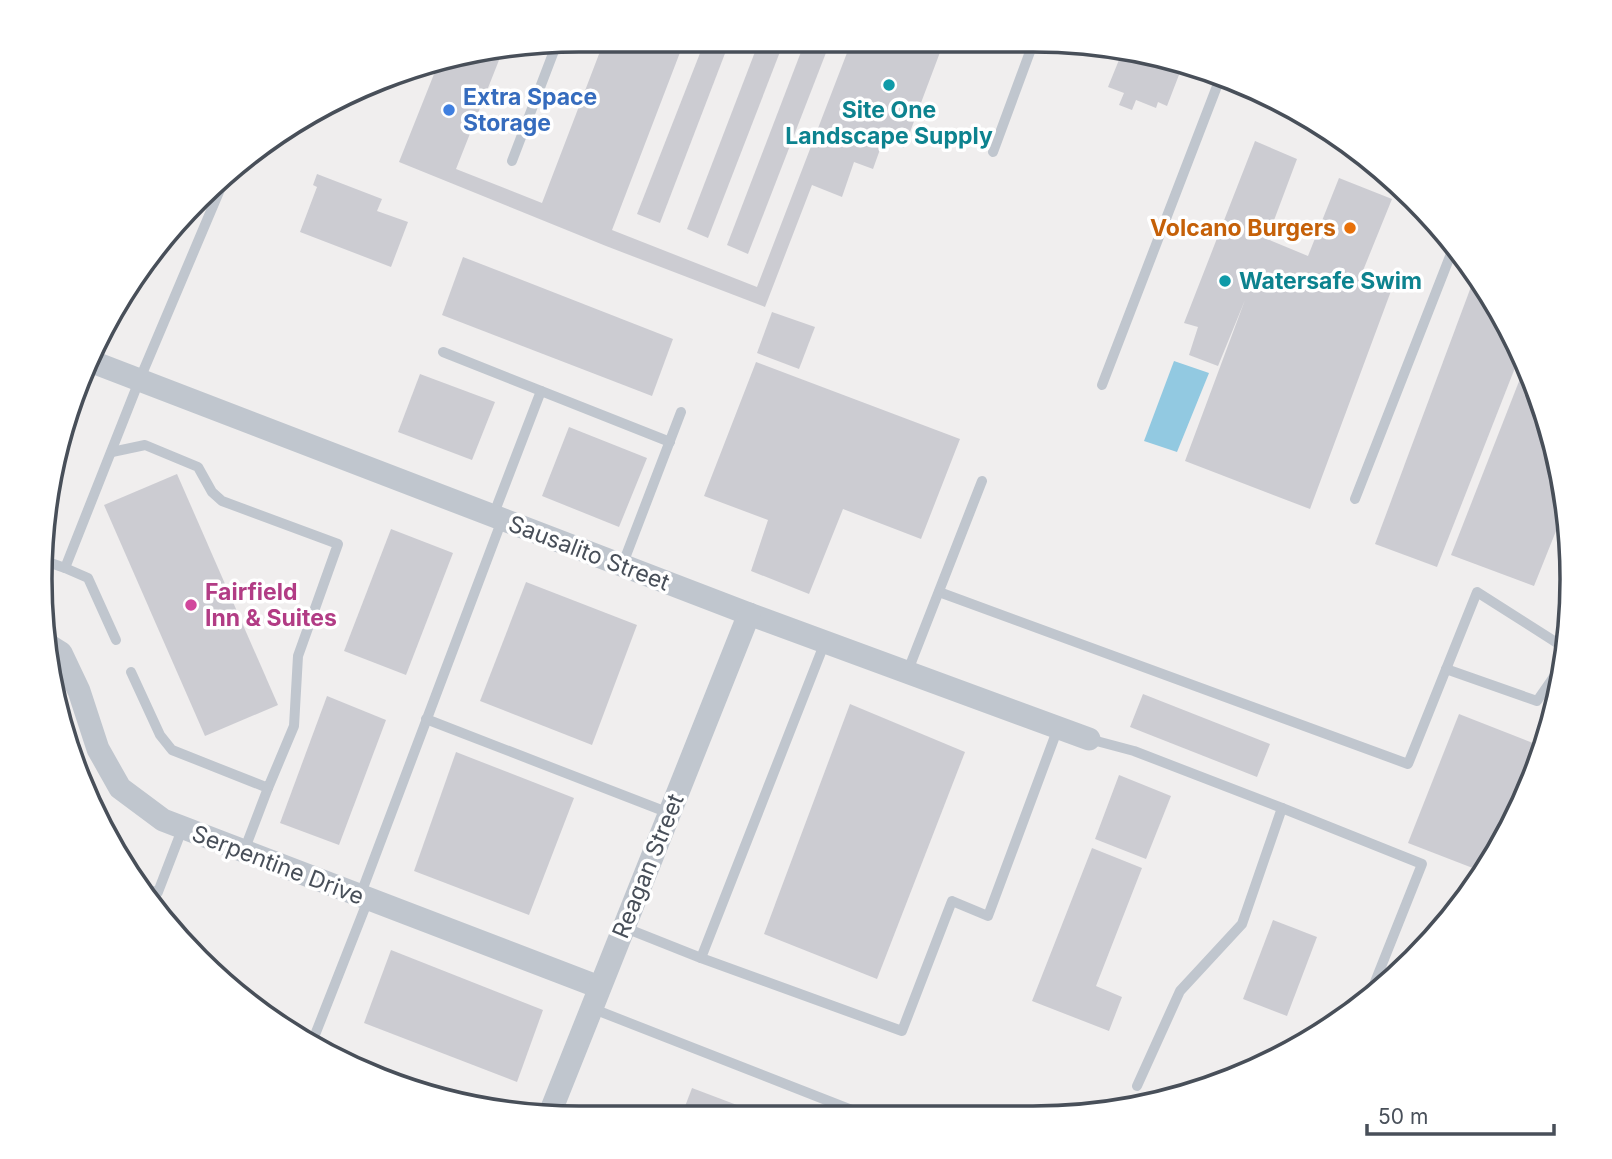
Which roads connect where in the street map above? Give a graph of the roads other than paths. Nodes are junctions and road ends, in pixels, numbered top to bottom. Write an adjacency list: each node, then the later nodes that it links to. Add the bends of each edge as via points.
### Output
1 (1030, 52): 4 (lane)
2 (552, 54): 5 (lane)
3 (1217, 86): 11 (lane)
4 (993, 152)
5 (512, 161)
6 (216, 198): 10 (lane)
7 (1450, 257): 17 (lane)
8 (443, 352): 12 (lane)
9 (99, 365): 10 (street, Sausalito Street)
10 (139, 381): 15 (lane); 18 (street, Sausalito Street)
11 (1102, 385)
12 (541, 391): 14 (lane); 18 (lane)
13 (681, 412): 14 (lane)
14 (670, 442): 20 (lane)
15 (112, 452): 21 (lane); 35 (lane, via 145,445 198,467 222,501 338,544 298,656 294,726)
16 (982, 481): 22 (lane)
17 (1354, 499)
18 (498, 518): 20 (street, Sausalito Street); 32 (lane)
19 (53, 564): 21 (lane)
20 (622, 566): 23 (street, Sausalito Street)
21 (65, 569): 24 (lane, via 88,578)
22 (939, 592): 28 (lane, via 1408,764); 30 (lane)
23 (749, 614): 25 (street, Sausalito Street); 37 (street, Reagan Street)
24 (116, 640)
25 (825, 642): 30 (street, Sausalito Street); 43 (lane)
26 (1556, 642): 28 (lane, via 1477,592)
27 (57, 651): 38 (street, Serpentine Drive, via 79,691 98,749 120,788 163,820)
28 (1446, 669): 31 (lane, via 1537,701)
29 (131, 672): 35 (lane, via 160,735 172,750)
30 (907, 673): 33 (street, Sausalito Street)
31 (1548, 684)
32 (426, 719): 37 (lane); 41 (lane)
33 (1058, 728): 34 (street, Sausalito Street); 43 (lane, via 988,916 952,901 902,1031)
34 (1089, 739): 36 (lane, via 1134,751)
35 (268, 788): 39 (lane)
36 (1282, 808): 44 (lane, via 1422,864); 47 (lane, via 1242,924 1180,991)
37 (669, 813): 42 (street, Reagan Street)
38 (183, 827): 39 (street, Serpentine Drive); 40 (lane)
39 (244, 851): 41 (street, Serpentine Drive)
40 (155, 891)
41 (364, 898): 45 (street, Serpentine Drive); 46 (lane)
42 (623, 927): 43 (lane); 45 (street, Reagan Street)
43 (701, 958)
44 (1376, 979)
45 (595, 997): 48 (street, Reagan Street); 49 (lane)
46 (315, 1035)
47 (1137, 1086)
48 (553, 1105)
49 (844, 1106)

